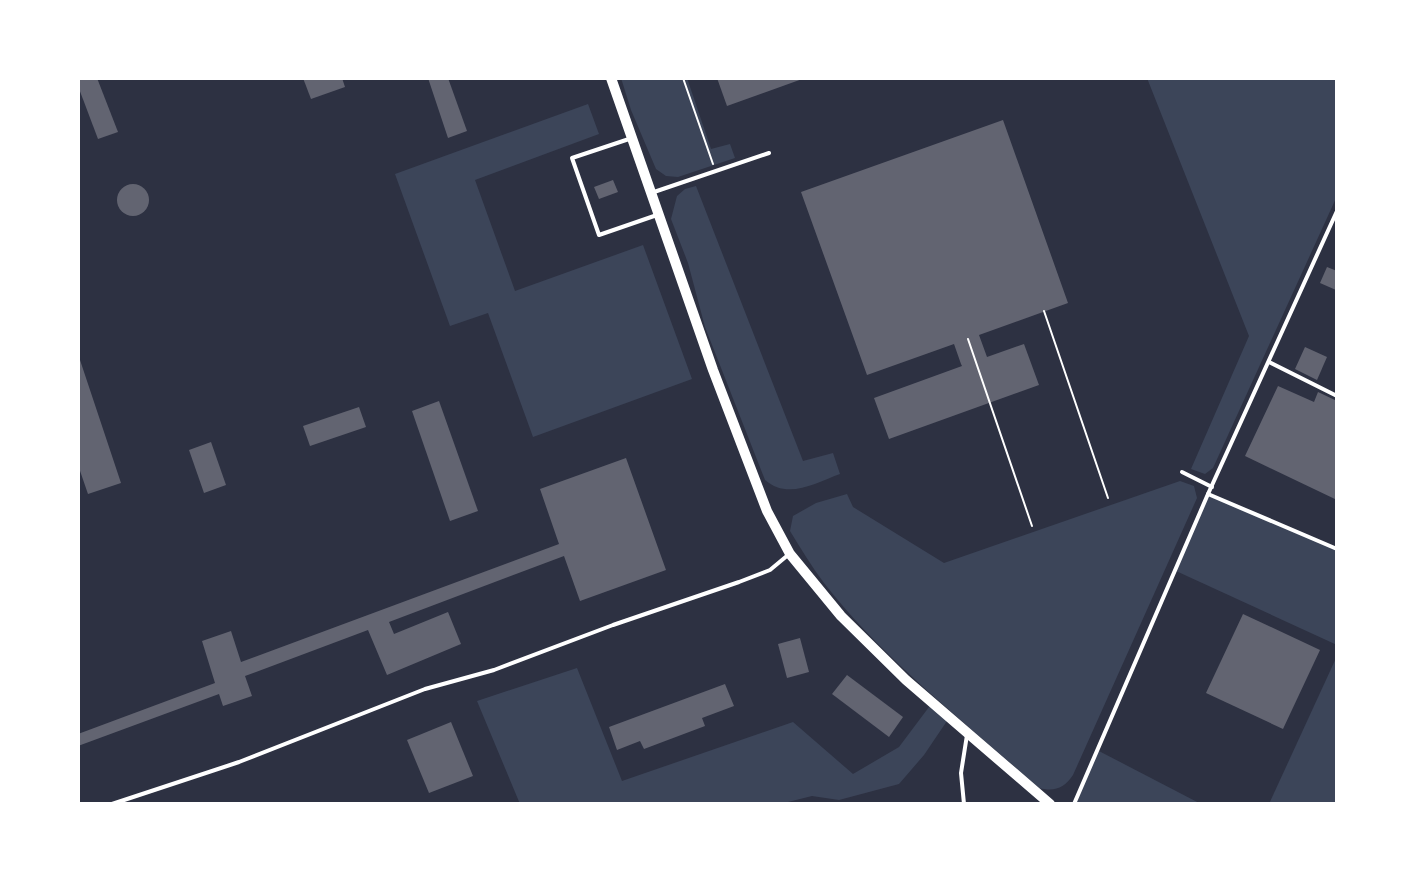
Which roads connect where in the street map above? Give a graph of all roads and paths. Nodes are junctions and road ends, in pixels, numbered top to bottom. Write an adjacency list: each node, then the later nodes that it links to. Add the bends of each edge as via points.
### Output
1 (611, 78): 3 (main road)
2 (683, 78): 5 (path)
3 (631, 138): 6 (main road); 8 (lane, via 572,158 599,235)
4 (769, 153): 5 (lane)
5 (716, 171): 6 (lane)
6 (651, 193): 8 (main road)
7 (1337, 211): 11 (lane)
8 (658, 215): 19 (main road, via 767,511)
9 (1044, 311): 16 (path)
10 (968, 339): 17 (path)
11 (1269, 362): 12 (lane); 14 (lane)
12 (1337, 396)
13 (1182, 472): 14 (lane)
14 (1212, 487): 15 (lane)
15 (1208, 494): 18 (lane); 24 (lane)
16 (1108, 498)
17 (1032, 526)
18 (1337, 549)
19 (790, 554): 20 (main road, via 841,616); 21 (lane, via 770,570 739,582)
20 (967, 733): 22 (lane, via 961,773); 23 (main road)
21 (112, 804)
22 (964, 804)
23 (1050, 804)
24 (1074, 804)

